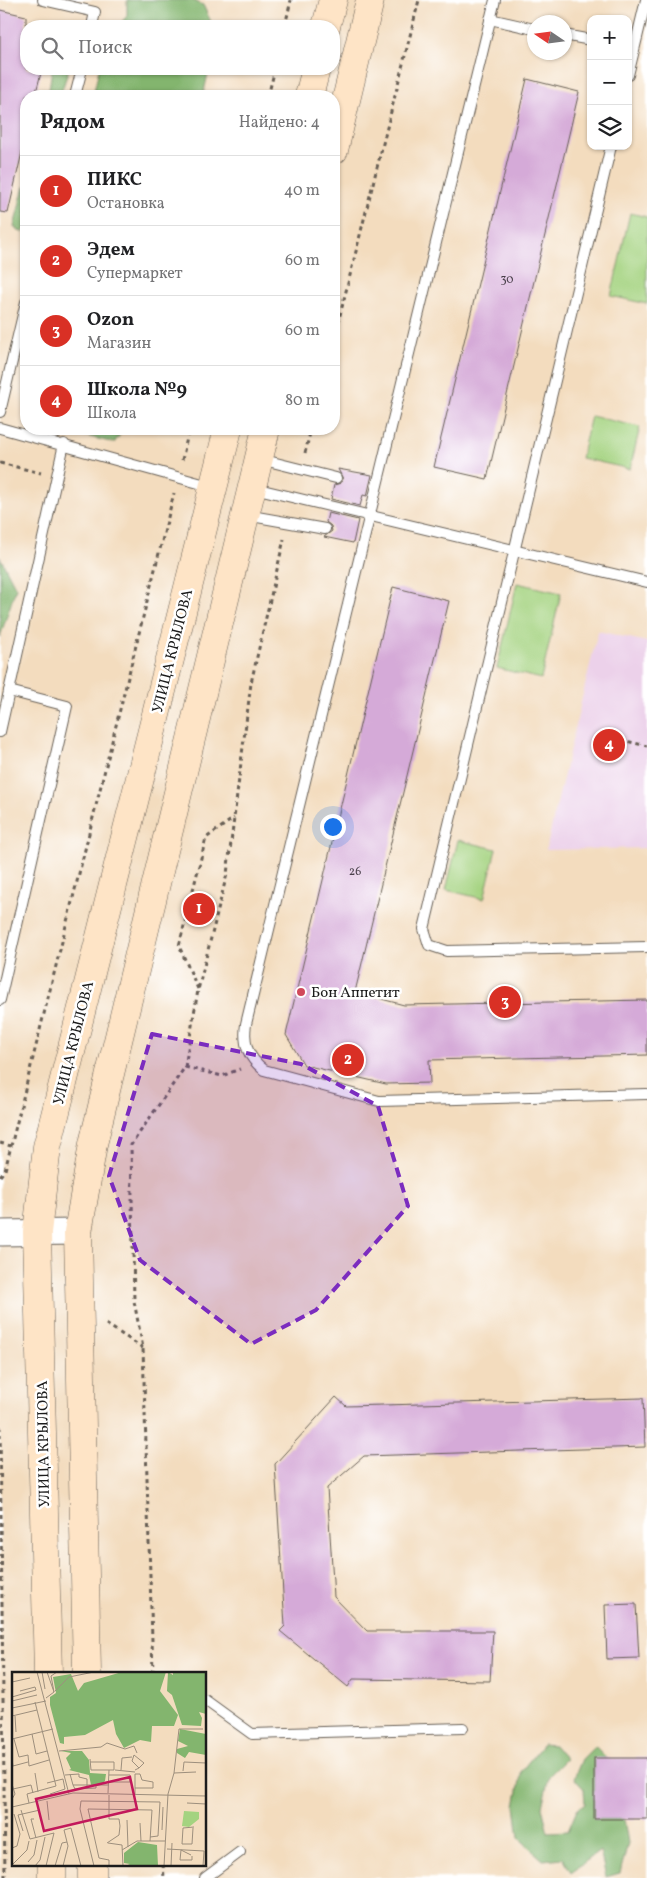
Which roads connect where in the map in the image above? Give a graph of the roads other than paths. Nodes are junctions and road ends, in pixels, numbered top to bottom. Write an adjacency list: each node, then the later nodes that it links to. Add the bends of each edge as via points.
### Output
1 (42, 0): 7 (lane, via 95,12)
2 (332, 0): 8 (main road)
3 (370, 0): 17 (main road)
4 (495, 0): 6 (lane)
5 (646, 0): 12 (lane)
6 (490, 19): 9 (lane); 32 (lane)
7 (93, 20)
8 (327, 20)
9 (527, 27)
10 (572, 36): 11 (lane)
11 (587, 39)
12 (632, 46)
13 (80, 75): 15 (lane)
14 (314, 75): 16 (main road)
15 (77, 90)
16 (311, 90)
17 (340, 125)
18 (610, 150): 34 (lane)
19 (20, 327): 20 (lane)
20 (0, 412)
21 (0, 428): 22 (lane)
22 (20, 433)
23 (28, 435): 26 (lane)
24 (227, 435): 29 (main road, УЛИЦА КРЫЛОВА)
25 (265, 435): 27 (main road)
26 (64, 444): 29 (lane); 36 (lane)
27 (259, 459): 28 (lane); 30 (main road)
28 (336, 478)
29 (214, 487): 41 (main road, УЛИЦА КРЫЛОВА, via 46,1146)
30 (252, 487): 31 (main road); 32 (lane)
31 (245, 515): 33 (lane); 42 (main road, via 93,1144)
32 (370, 515): 34 (lane); 40 (lane, via 246,1024 244,1039 247,1052 264,1070 379,1101)
33 (325, 529)
34 (514, 550): 35 (lane); 38 (lane, via 426,919 425,937 436,949 447,951)
35 (647, 582)
36 (9, 691): 37 (lane); 39 (lane, via 67,706)
37 (0, 732)
38 (647, 947)
39 (0, 1000)
40 (647, 1094)
41 (37, 1232): 42 (street); 43 (street); 44 (main road, УЛИЦА КРЫЛОВА)
42 (78, 1232): 45 (main road)
43 (0, 1233)
44 (48, 1672)
45 (87, 1672)
46 (206, 1701): 47 (lane, via 252,1734)
47 (463, 1728)
48 (240, 1852): 49 (lane)
49 (205, 1878)

